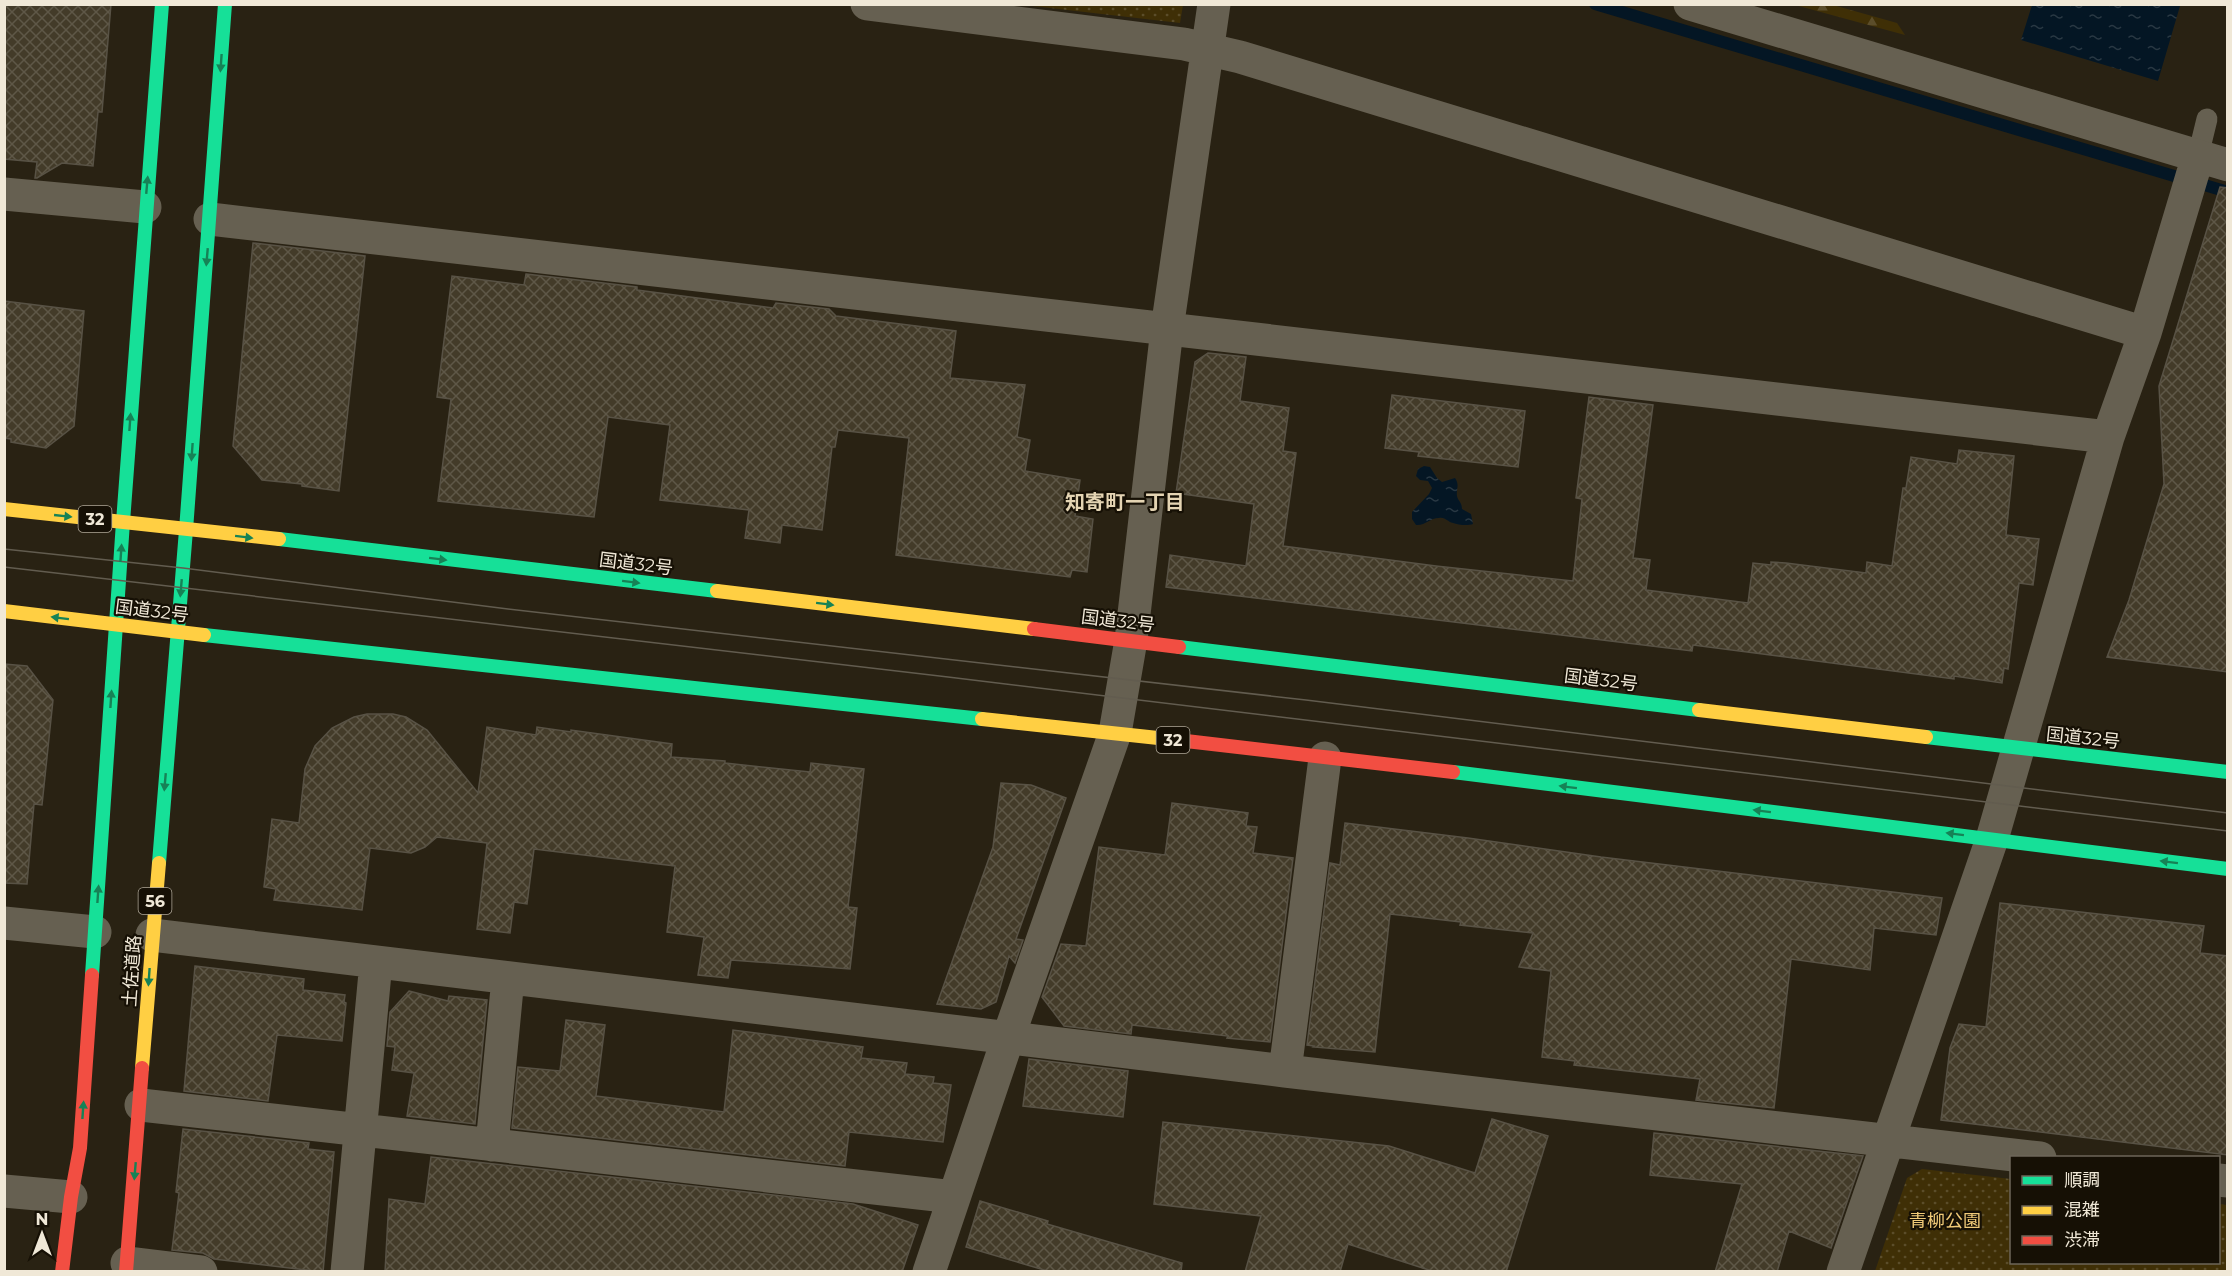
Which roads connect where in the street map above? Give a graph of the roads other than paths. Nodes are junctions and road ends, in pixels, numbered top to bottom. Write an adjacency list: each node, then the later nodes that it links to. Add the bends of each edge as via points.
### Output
1 (162, 4): 10 (main road, one-way to 1)
2 (225, 4): 11 (main road, 土佐道路, one-way to 11)
3 (867, 4): 6 (street)
4 (1214, 4): 6 (street)
5 (1690, 4): 8 (street)
6 (1207, 49): 12 (street); 13 (street)
7 (2207, 120): 8 (lane)
8 (2213, 161): 13 (street, via 2183,204)
9 (4, 194): 10 (street)
10 (145, 207): 16 (main road, one-way to 10)
11 (210, 219): 12 (street); 17 (main road, 土佐道路, one-way to 17)
12 (1167, 329): 14 (street); 21 (street)
13 (2145, 333): 14 (street)
14 (2108, 437): 23 (street)
15 (4, 509): 16 (main road, 国道32号 / 32, one-way to 16)
16 (123, 522): 17 (main road, 国道32号 / 32); 19 (main road, one-way to 16)
17 (186, 530): 20 (main road, 土佐道路 / 56, one-way to 20); 21 (main road, 国道32号 / 32, one-way to 21)
18 (4, 611): 19 (main road, 国道32号 / 32, one-way to 18)
19 (116, 625): 20 (main road, 国道32号 / 32); 29 (main road, one-way to 19)
20 (177, 632): 22 (main road, 国道32号 / 32); 30 (main road, 土佐道路 / 56, one-way to 30)
21 (1131, 640): 22 (street); 23 (main road, 国道32号 / 32)
22 (1114, 733): 24 (main road, 国道32号 / 32); 33 (street)
23 (2018, 749): 25 (main road, 国道32号 / 32); 26 (street)
24 (1325, 758): 26 (main road, 国道32号 / 32, one-way to 24); 34 (street)
25 (2228, 772)
26 (1992, 838): 27 (main road, 国道32号 / 32, one-way to 26); 37 (street)
27 (2228, 869)
28 (4, 923): 29 (street)
29 (95, 932): 41 (main road, one-way to 29, via 80,1148)
30 (152, 935): 31 (street); 35 (main road, 土佐道路 / 56, one-way to 35)
31 (376, 962): 32 (street); 36 (street)
32 (508, 978): 33 (street); 38 (street)
33 (1008, 1038): 34 (street); 42 (street)
34 (1285, 1071): 37 (street)
35 (141, 1105): 36 (street); 43 (main road, 土佐道路 / 56, one-way to 43)
36 (360, 1130): 38 (street); 46 (street)
37 (1890, 1139): 39 (street); 48 (street)
38 (492, 1145): 42 (street)
39 (2024, 1156)
40 (4, 1191): 41 (street)
41 (71, 1197): 44 (main road)
42 (954, 1197): 47 (street)
43 (127, 1267): 45 (street)
44 (62, 1272)
45 (201, 1272)
46 (348, 1272)
47 (929, 1272)
48 (1844, 1272)

